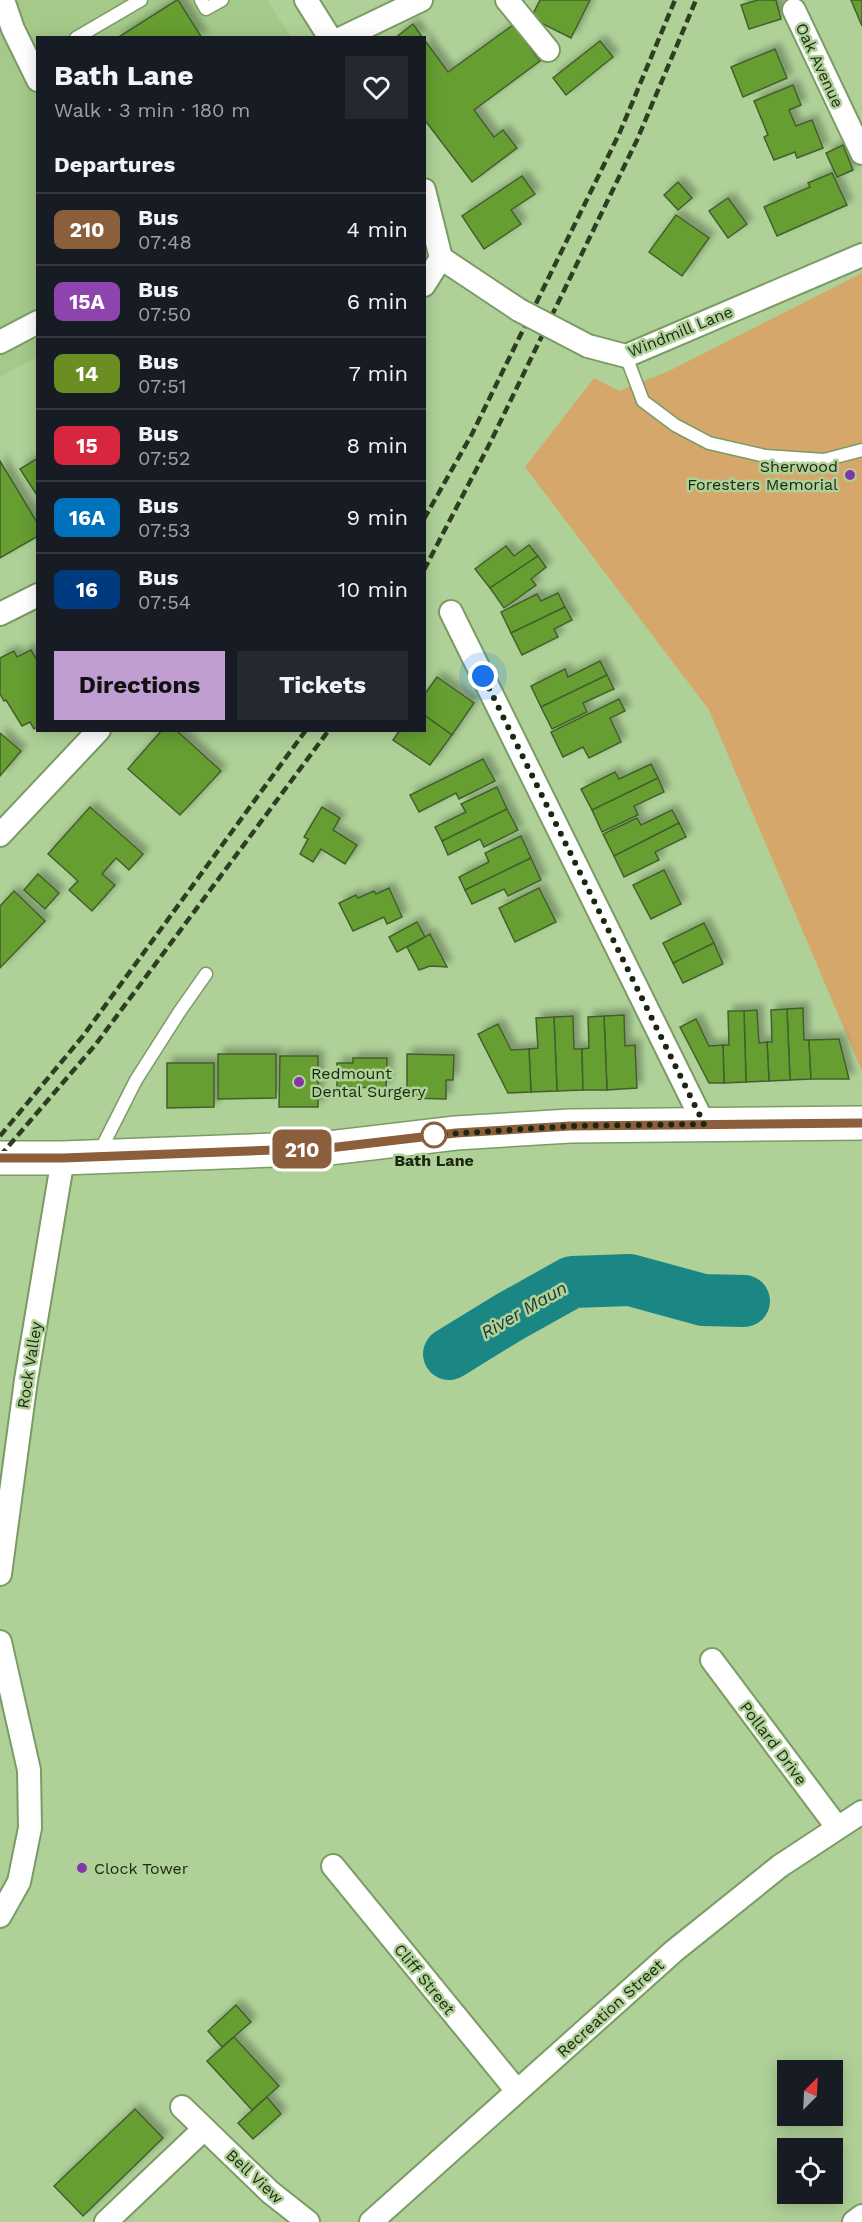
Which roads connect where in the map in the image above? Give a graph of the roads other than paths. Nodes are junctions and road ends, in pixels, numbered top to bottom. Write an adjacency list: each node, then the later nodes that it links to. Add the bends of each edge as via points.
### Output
1 (3, 0): 13 (street, via 13,29)
2 (141, 0): 9 (lane)
3 (201, 0): 4 (lane, via 207,9)
4 (222, 0)
5 (306, 0): 10 (street)
6 (421, 0): 11 (street)
7 (507, 0): 12 (street)
8 (794, 10): 14 (street, Oak Avenue)
9 (79, 36)
10 (329, 36)
11 (346, 36)
12 (548, 50)
13 (35, 68)
14 (862, 153)
15 (426, 200): 17 (street)
16 (862, 255): 21 (street, Windmill Lane)
17 (441, 258): 18 (street); 21 (street, Windmill Lane, bridge, via 519,310 588,346)
18 (426, 282)
19 (36, 322): 20 (street)
20 (0, 342)
21 (626, 356): 22 (lane, via 644,401 675,426 709,443 765,456 824,460)
22 (862, 450)
23 (36, 596): 25 (street)
24 (451, 612): 30 (street)
25 (0, 614)
26 (97, 732): 27 (street)
27 (0, 836)
28 (206, 974): 31 (lane, via 136,1080)
29 (862, 1123): 30 (main road)
30 (704, 1124): 31 (main road, via 570,1126 456,1133 329,1148)
31 (97, 1156): 33 (main road)
32 (0, 1158): 33 (main road)
33 (63, 1158): 34 (street, Rock Valley, via 26,1380)
34 (0, 1574)
35 (0, 1642): 40 (street, via 29,1770 30,1828 19,1882)
36 (712, 1660): 38 (street, Pollard Drive)
37 (862, 1812): 38 (street, Recreation Street)
38 (837, 1827): 41 (street, Recreation Street, via 780,1866 674,1951)
39 (333, 1866): 41 (street, Cliff Street)
40 (0, 1916)
41 (517, 2091): 47 (street, Recreation Street)
42 (182, 2107): 43 (street, Bell View)
43 (204, 2129): 45 (street); 46 (street, Bell View)
44 (862, 2216): 48 (street)
45 (106, 2222)
46 (308, 2222)
47 (371, 2222)
48 (854, 2222)

